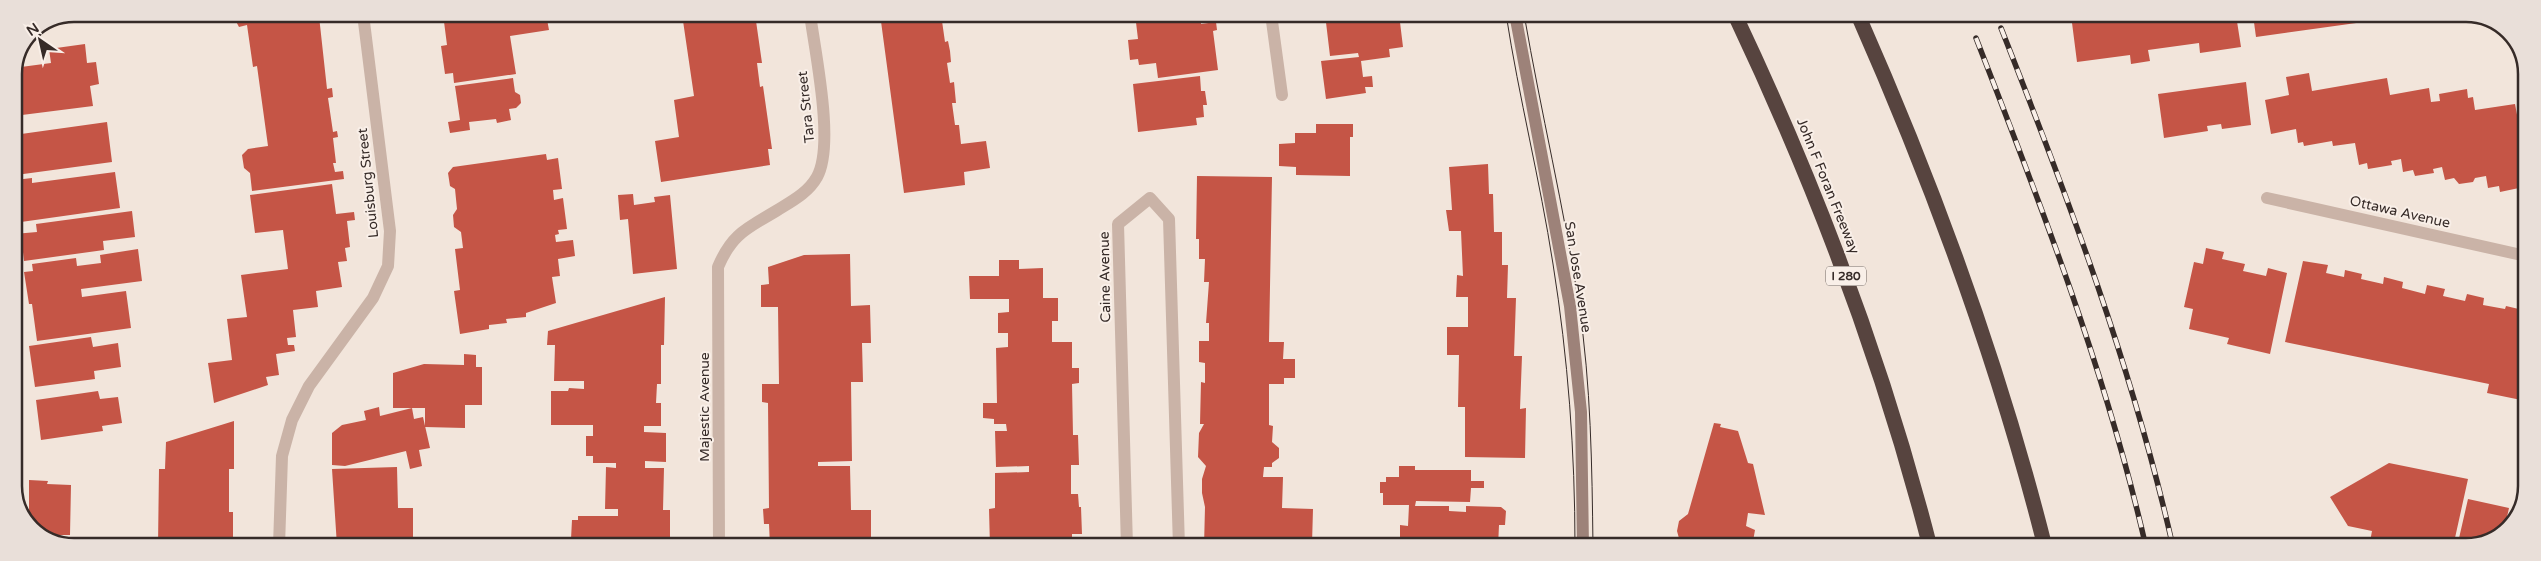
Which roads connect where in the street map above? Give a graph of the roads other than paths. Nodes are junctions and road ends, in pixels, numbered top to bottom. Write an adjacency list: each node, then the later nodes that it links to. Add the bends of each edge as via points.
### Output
1 (364, 22): 11 (street, Louisburg Street, via 390,231 388,266 373,298 309,386 292,420 282,456)
2 (811, 22): 10 (street, Tara Street, via 825,133 825,155 818,177 804,194 740,233 726,247)
3 (1272, 22): 7 (street)
4 (1517, 22): 15 (main road, San Jose Avenue, via 1570,306 1581,412)
5 (1740, 22): 16 (highway, John F Foran Freeway / I 280, via 1850,286 1899,435)
6 (1861, 22): 17 (highway, via 1918,153 1973,302 2020,452)
7 (1282, 94)
8 (2268, 198): 9 (street, Ottawa Avenue)
9 (2518, 254)
10 (718, 267): 12 (street, Majestic Avenue)
11 (279, 538)
12 (719, 538)
13 (1127, 538): 14 (street, Caine Avenue, via 1118,224 1150,198 1169,219)
14 (1179, 538)
15 (1583, 538)
16 (1928, 538)
17 (2043, 538)

